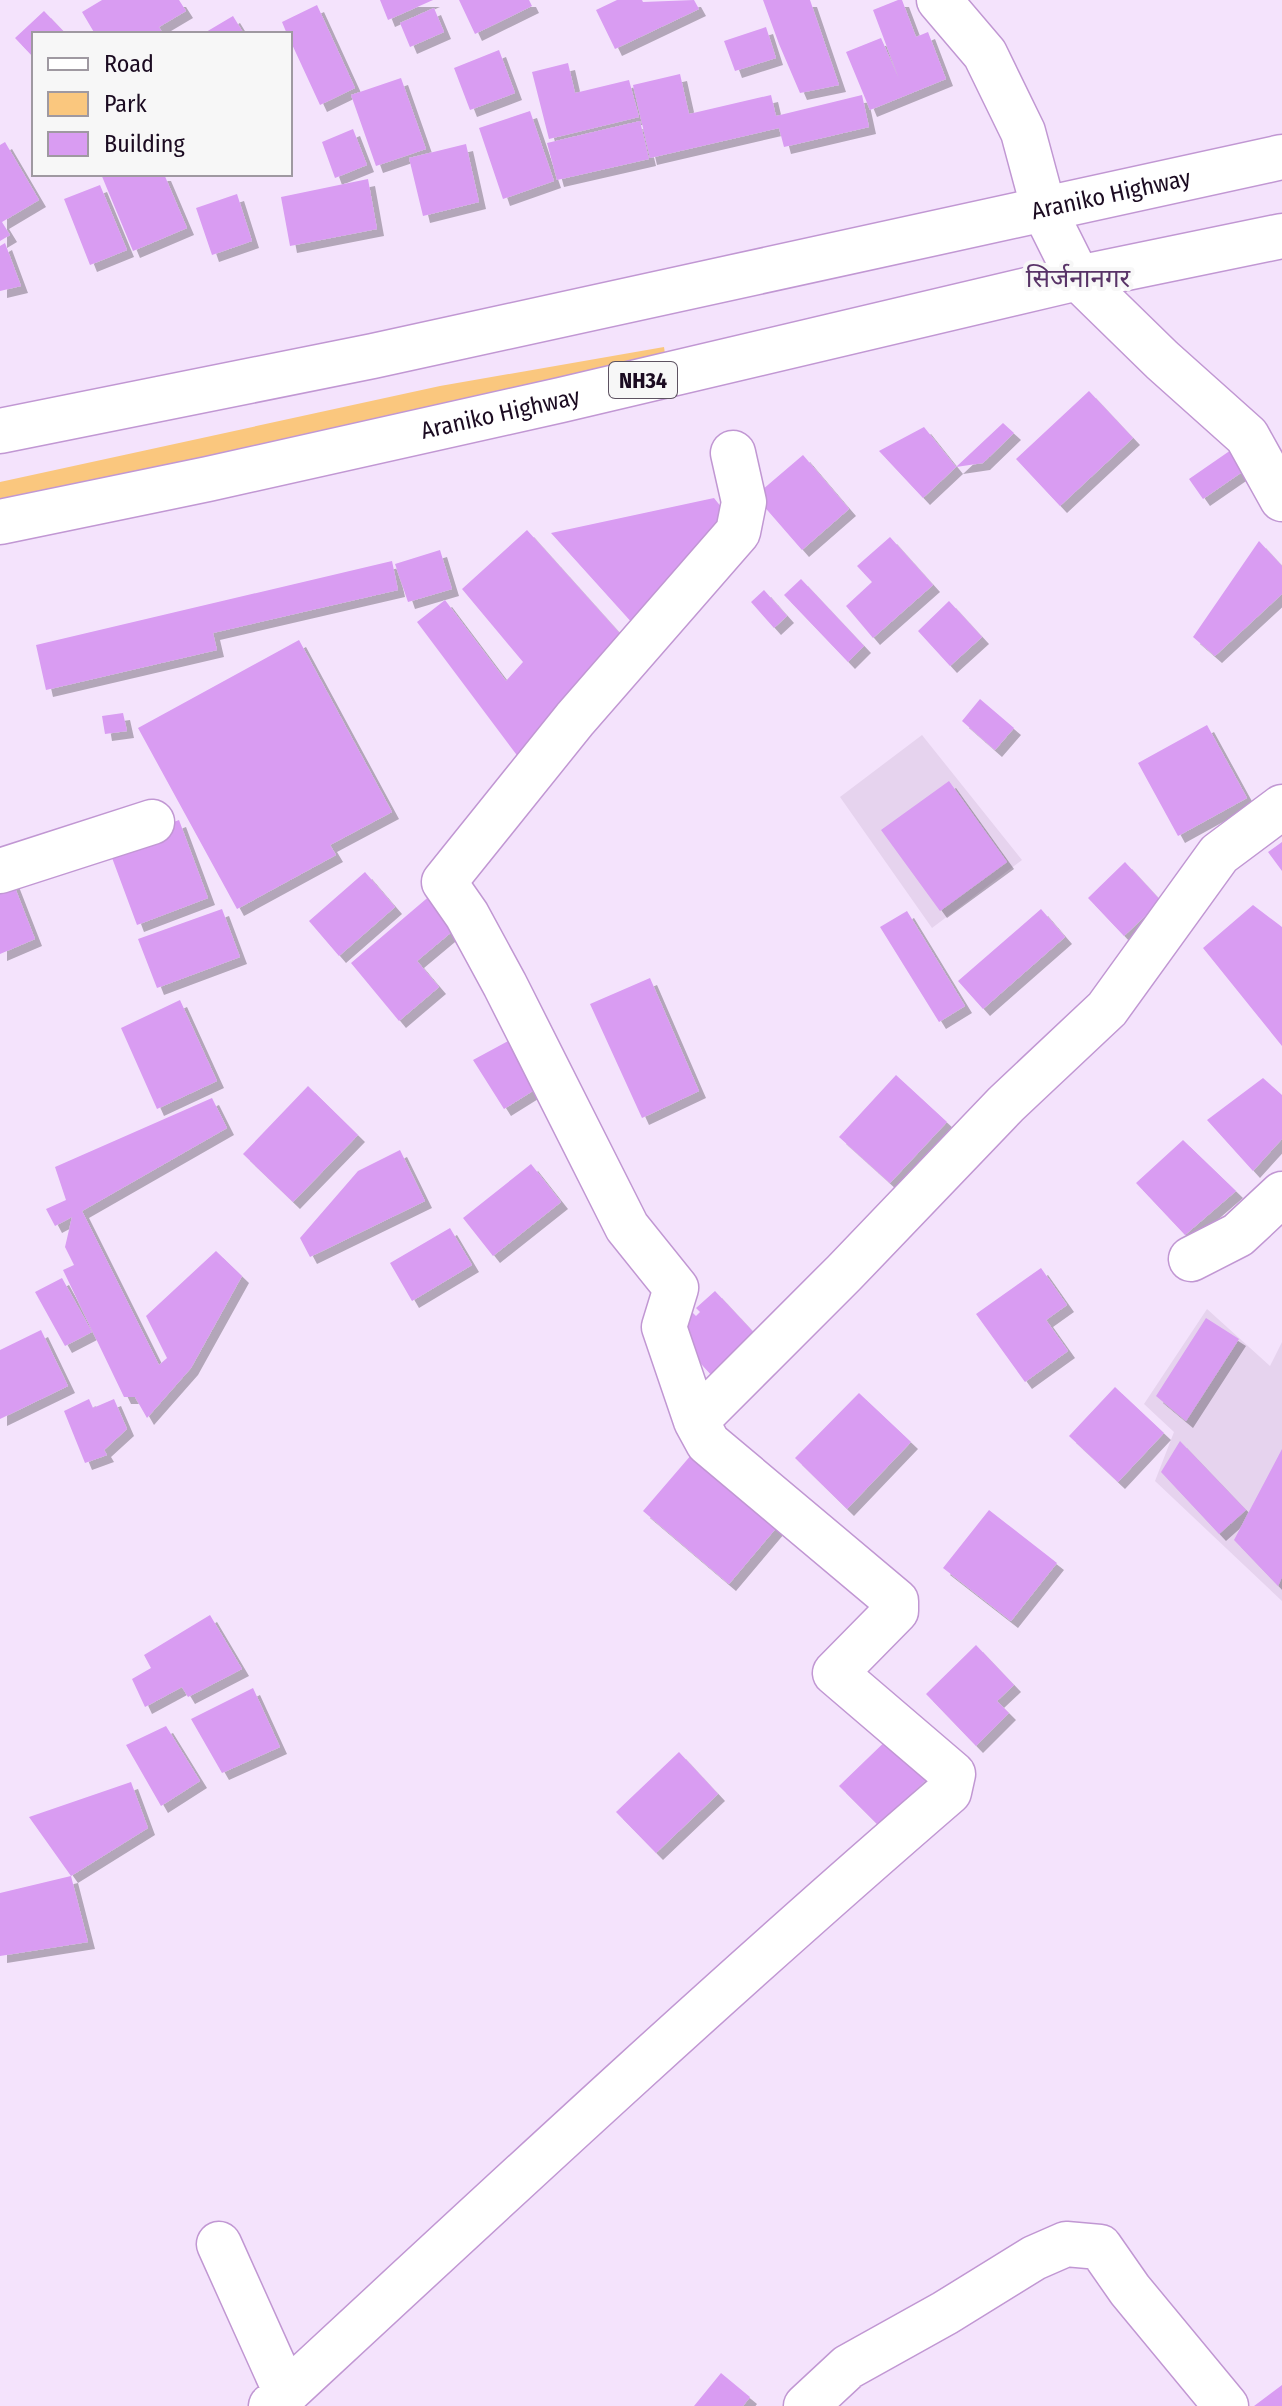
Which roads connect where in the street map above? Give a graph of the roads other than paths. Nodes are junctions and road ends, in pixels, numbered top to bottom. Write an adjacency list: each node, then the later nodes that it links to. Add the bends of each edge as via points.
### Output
1 (939, 0): 3 (main road, via 985,54 1023,132)
2 (1282, 157): 3 (main road, Araniko Highway)
3 (1044, 210): 5 (main road); 6 (main road, Araniko Highway)
4 (1282, 236): 5 (main road, Araniko Highway / NH34)
5 (1078, 278): 8 (main road, via 1247,436); 9 (main road, Araniko Highway / NH34, via 561,400)
6 (0, 431)
7 (733, 453): 15 (main road, via 744,502 738,532 575,719 444,882 482,943 627,1227 676,1288 664,1327)
8 (1282, 499)
9 (0, 522)
10 (1282, 807): 15 (main road, via 1219,854 1107,1009 1006,1104)
11 (152, 822): 12 (main road)
12 (0, 871)
13 (1282, 1194): 14 (main road, via 1238,1235)
14 (1191, 1259)
15 (696, 1421): 17 (main road, via 708,1443 896,1601 896,1611 835,1673 953,1774 949,1792 641,2063)
16 (219, 2244): 17 (main road)
17 (279, 2399)
18 (806, 2406): 19 (main road, via 848,2367 1066,2244 1100,2247)
19 (1226, 2406)

